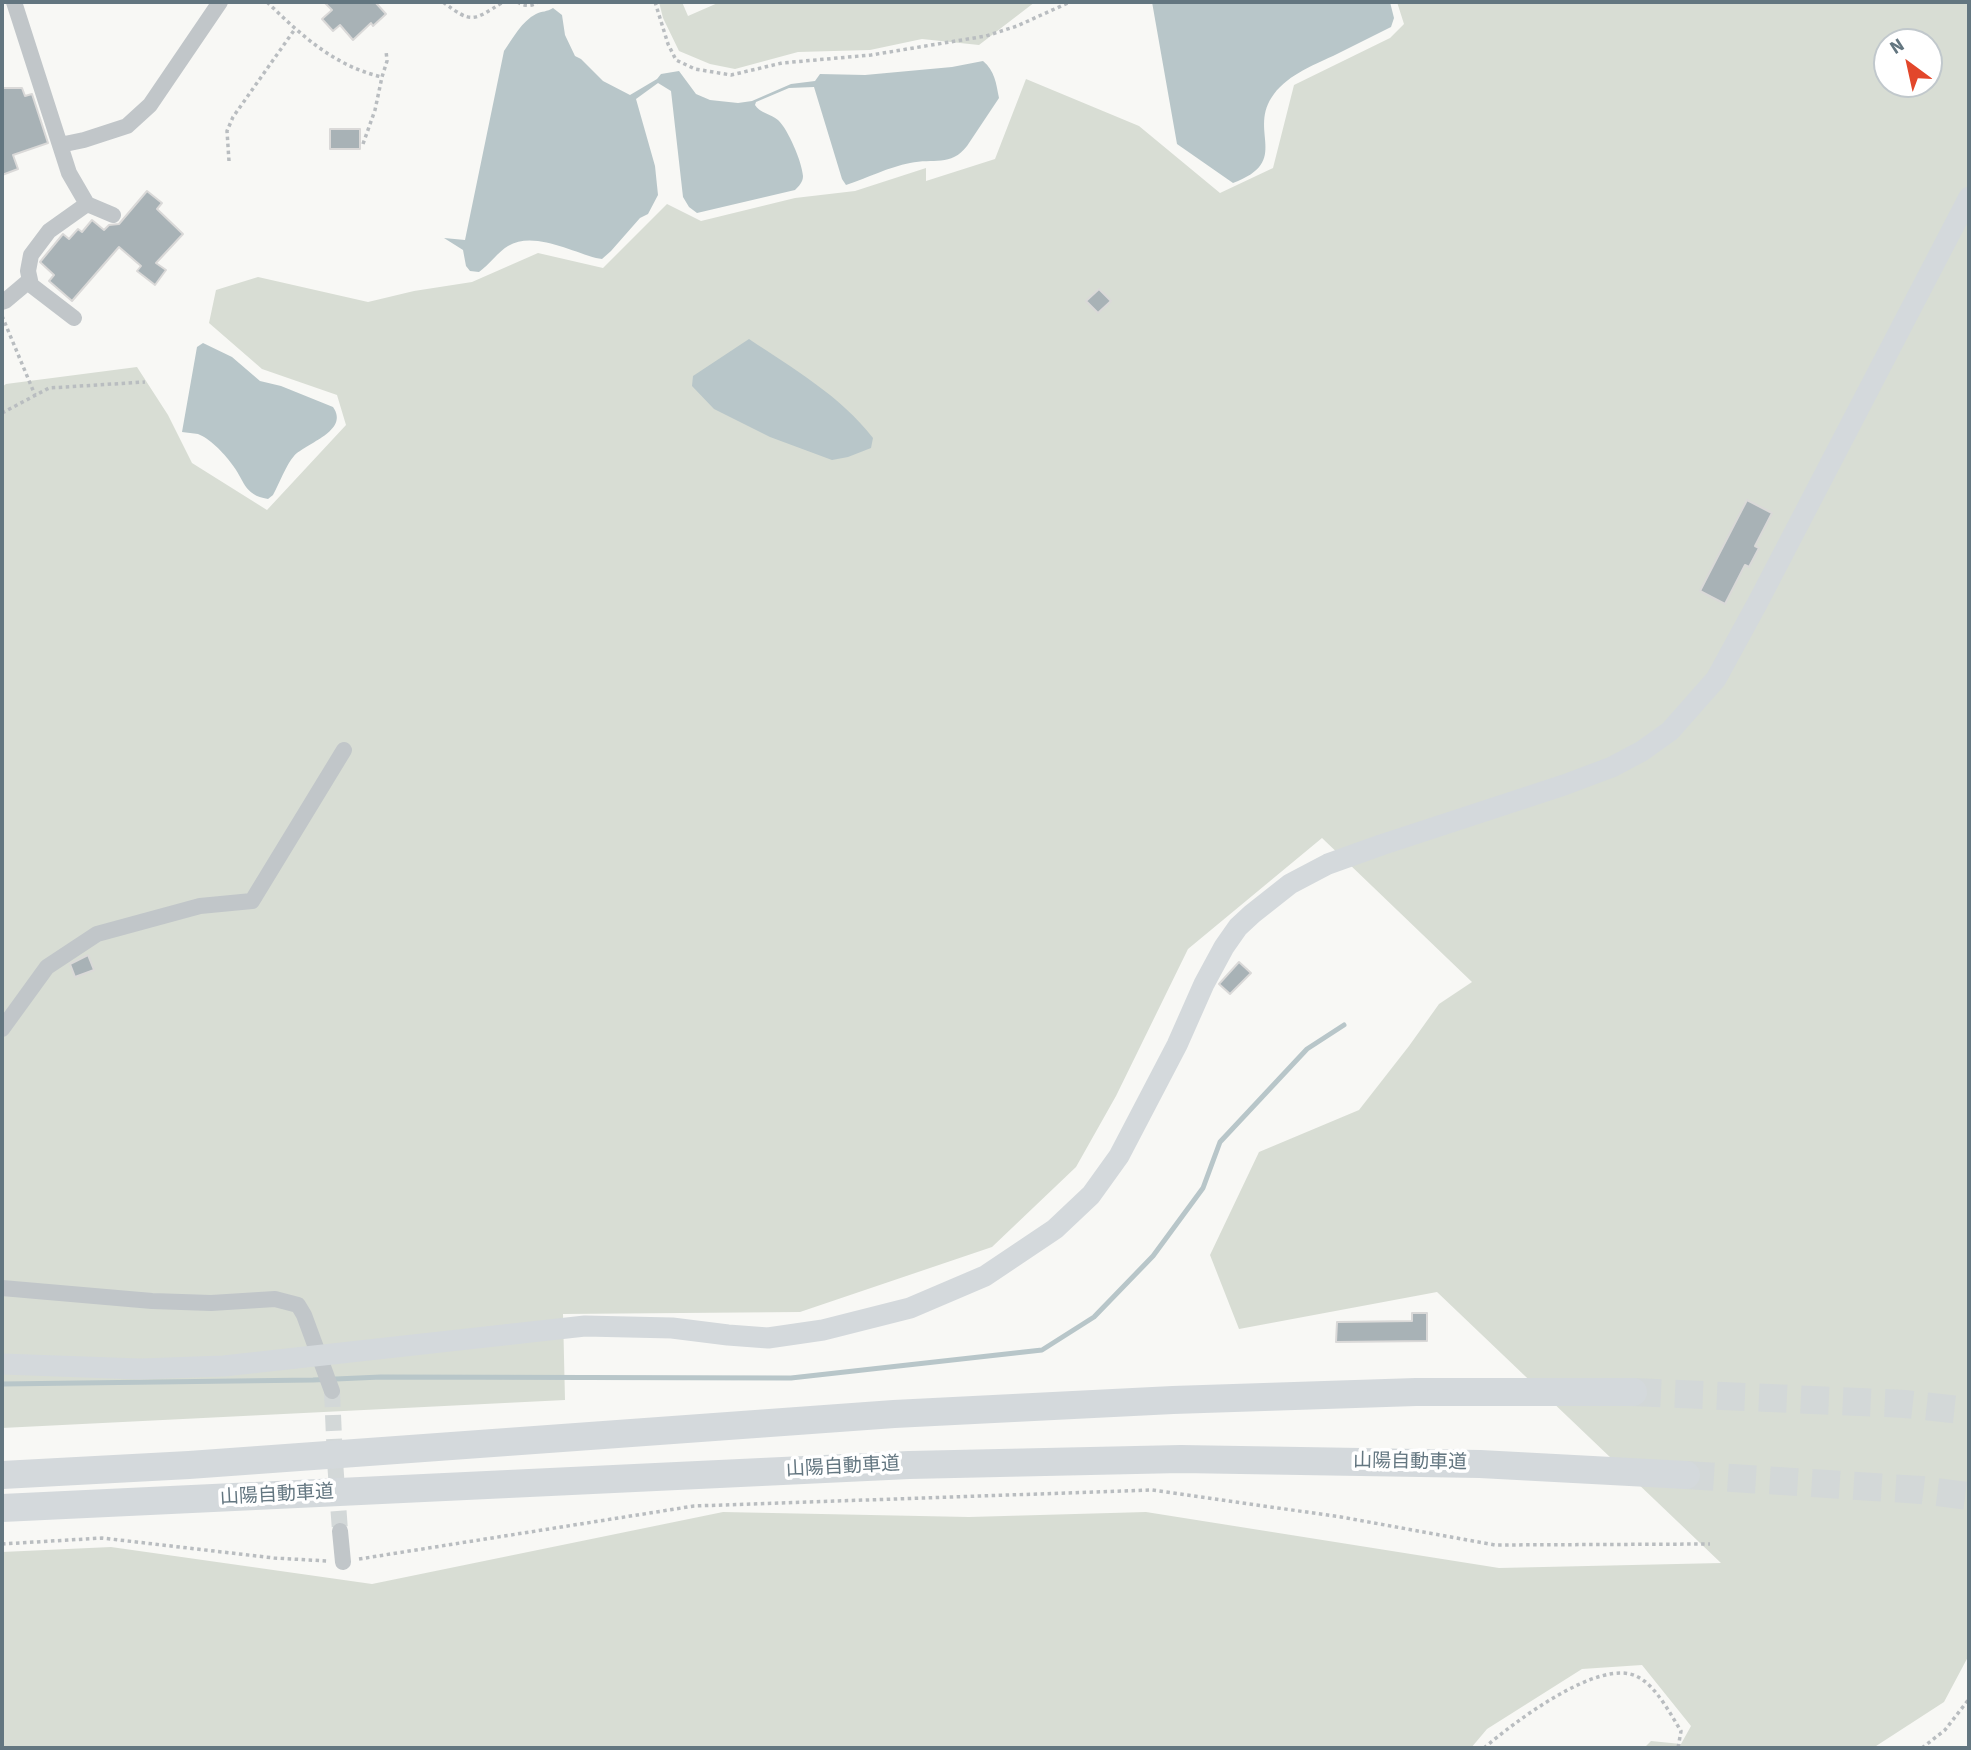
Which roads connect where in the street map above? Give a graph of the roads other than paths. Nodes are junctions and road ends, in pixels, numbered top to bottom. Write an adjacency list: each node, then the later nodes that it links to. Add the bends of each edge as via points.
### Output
1 (14, 2): 3 (street)
2 (220, 2): 3 (street, via 150,104 127,126)
3 (60, 145): 5 (street)
4 (1969, 197): 13 (street, via 1716,679 1670,731 1612,767 1328,864 1290,884 1252,914 1238,927 1204,984 1119,1156 1091,1195 1055,1228 985,1276 910,1308 823,1331 768,1338 672,1328 584,1326)
5 (87, 204): 6 (street); 7 (street, via 49,231 31,255)
6 (113, 215)
7 (30, 280): 8 (street); 9 (street)
8 (2, 302)
9 (74, 318)
10 (344, 750): 11 (street, via 252,901 200,906 97,934 47,967)
11 (2, 1029)
12 (2, 1288): 13 (street, via 152,1301 275,1299 298,1305)
13 (319, 1355): 14 (street, via 224,1366 140,1369); 15 (street)
14 (2, 1364)
15 (332, 1391)
16 (1633, 1392): 17 (highway, 山陽自動車道, via 1416,1392 1076,1405)
17 (2, 1475)
18 (1686, 1475): 19 (highway, 山陽自動車道, via 1480,1464 1236,1460 909,1465)
19 (2, 1508)
20 (340, 1531): 21 (street)
21 (343, 1562)

